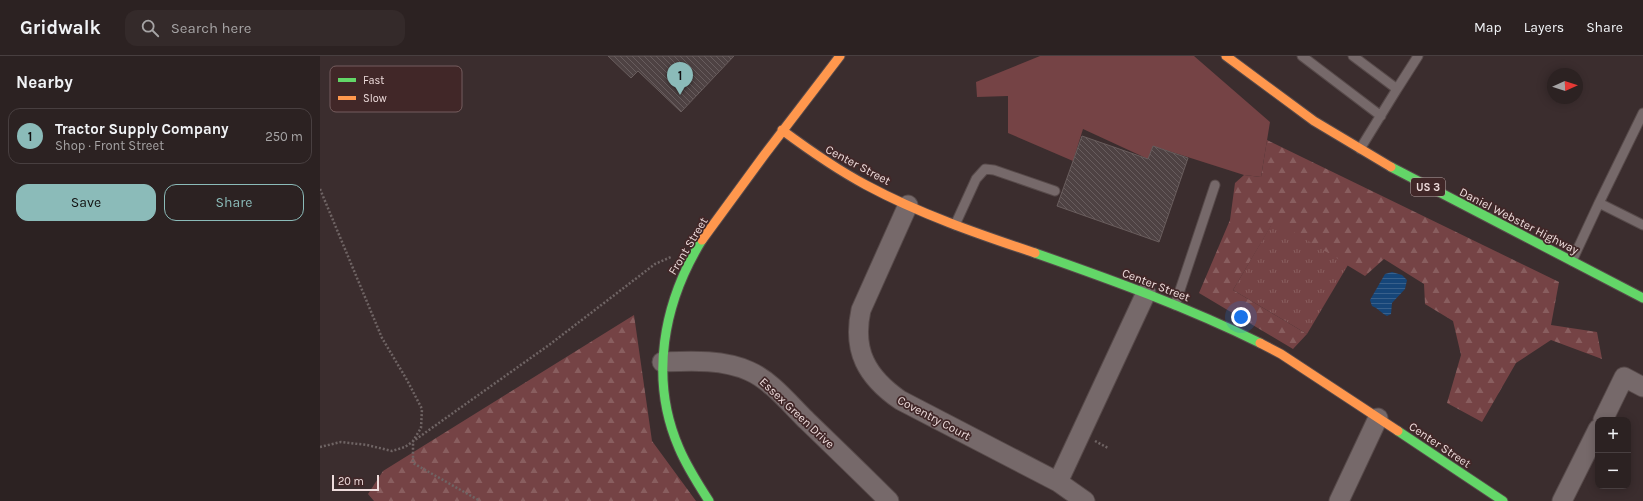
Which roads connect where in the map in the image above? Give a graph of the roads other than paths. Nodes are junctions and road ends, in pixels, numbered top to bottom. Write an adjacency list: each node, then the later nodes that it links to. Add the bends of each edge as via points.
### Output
1 (840, 56): 9 (street, Front Street)
2 (1226, 56): 10 (street, Daniel Webster Highway / US 3, via 1314,121)
3 (1302, 56): 8 (lane)
4 (1353, 56): 6 (lane)
5 (1418, 56): 6 (lane)
6 (1397, 89): 8 (lane)
7 (1643, 113): 13 (lane)
8 (1381, 116): 10 (lane)
9 (782, 130): 14 (street, Center Street, via 821,160); 21 (street, Front Street, via 699,246 683,274 671,304)
10 (1360, 149): 17 (street, Daniel Webster Highway / US 3)
11 (1216, 185): 20 (lane)
12 (1055, 191): 15 (lane, via 985,169 976,179)
13 (1599, 203): 16 (lane); 17 (lane)
14 (908, 205): 15 (street, Center Street); 26 (street, Coventry Court, via 861,310 858,339 868,369 888,392 910,406)
15 (955, 225): 18 (street, Center Street)
16 (1643, 225)
17 (1571, 262): 19 (street, Daniel Webster Highway / US 3)
18 (1146, 293): 20 (street, Center Street); 26 (street)
19 (1643, 298)
20 (1175, 305): 24 (street, Center Street, via 1249,337 1281,354)
21 (662, 362): 27 (street, Front Street, via 663,395 669,424 684,461); 28 (street, Essex Green Drive, via 714,362 750,371 785,399)
22 (1643, 387): 23 (street, via 1624,377)
23 (1604, 417)
24 (1378, 418): 30 (street); 31 (street, Center Street)
25 (1595, 435): 32 (street)
26 (1058, 482): 29 (street, Coventry Court)
27 (709, 501)
28 (889, 501)
29 (1086, 501)
30 (1340, 501)
31 (1503, 501)
32 (1562, 501)

